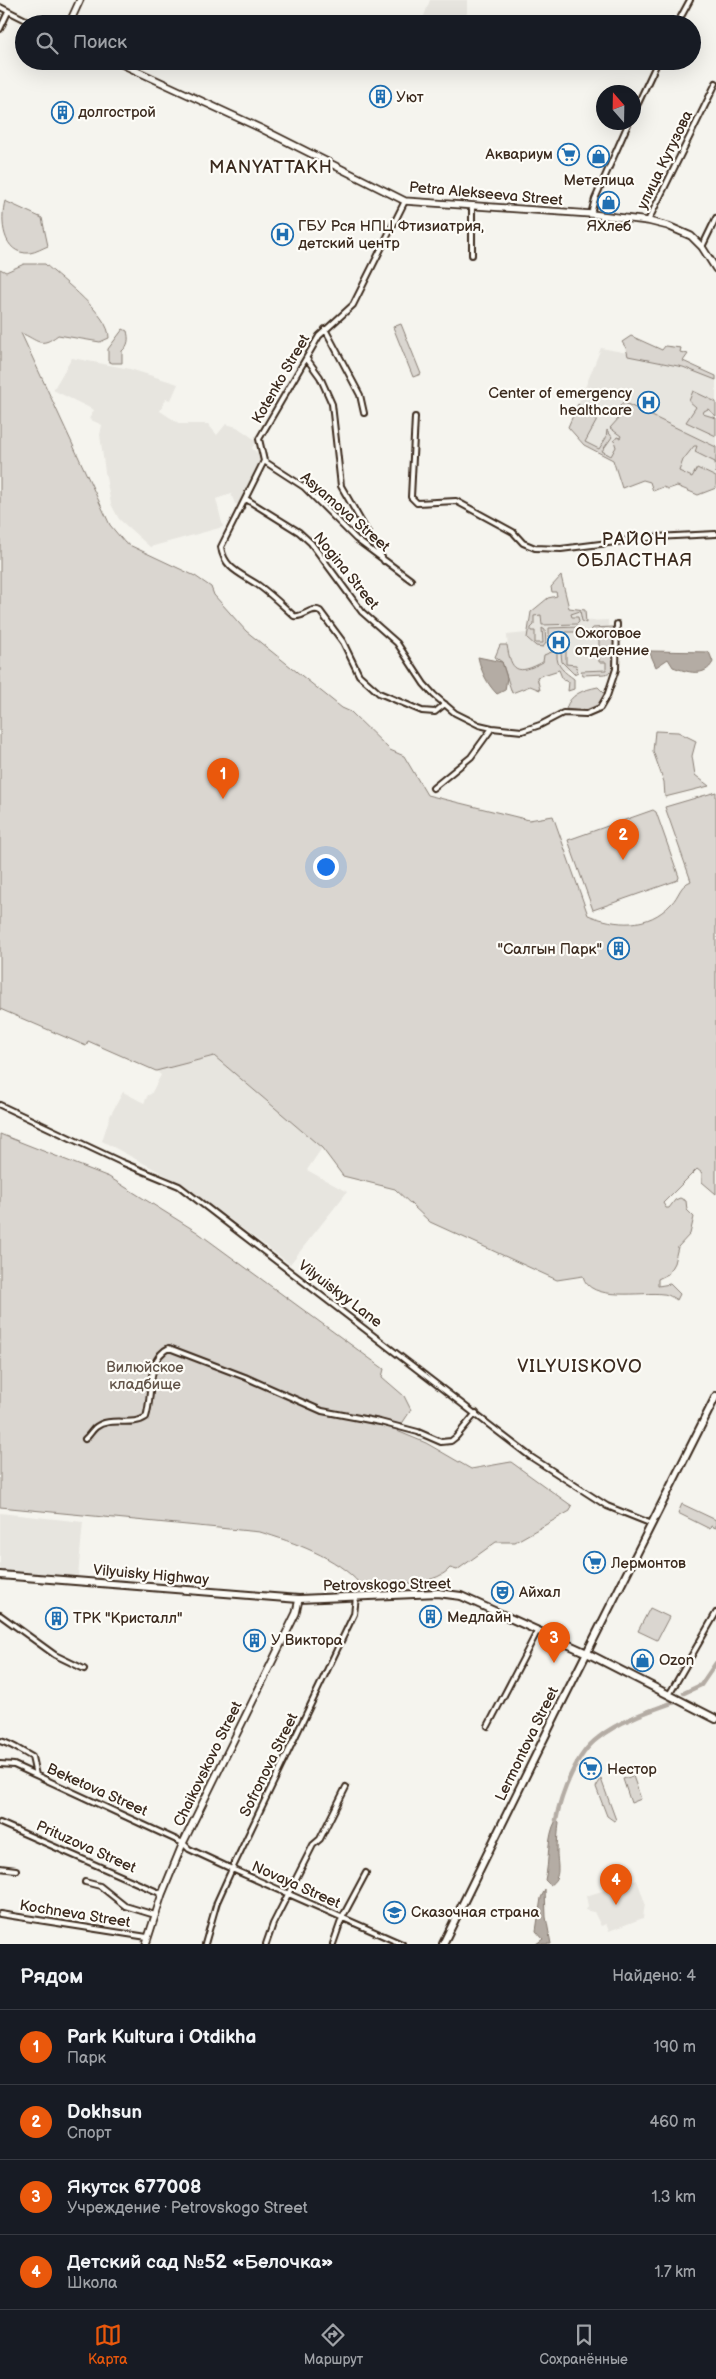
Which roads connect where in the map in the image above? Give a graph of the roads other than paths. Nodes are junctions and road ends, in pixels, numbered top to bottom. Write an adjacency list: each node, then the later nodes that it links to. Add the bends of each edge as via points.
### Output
1 (80, 0): 6 (street)
2 (690, 0): 7 (street)
3 (0, 7): 4 (street)
4 (8, 12): 5 (street); 8 (street)
5 (15, 15)
6 (73, 15)
7 (682, 15)
8 (0, 29)
9 (134, 70): 14 (street, Petra Alekseeva Street, via 260,128)
10 (654, 70): 12 (street)
11 (716, 82): 18 (street, улица Кутузова)
12 (641, 97)
13 (625, 130): 16 (street)
14 (404, 201): 15 (street, Petra Alekseeva Street); 22 (street, Kotenko Street, via 353,305)
15 (472, 207): 16 (street, Petra Alekseeva Street); 20 (street)
16 (591, 214): 18 (street, Petra Alekseeva Street)
17 (716, 218): 19 (street)
18 (648, 221): 19 (street, Petra Alekseeva Street, via 683,232)
19 (702, 247): 21 (street, Petra Alekseeva Street)
20 (472, 255)
21 (716, 269)
22 (325, 329): 23 (street, Kotenko Street); 24 (street, via 360,395)
23 (307, 359): 26 (street, Kotenko Street, via 259,439); 29 (street, via 320,377 332,404 341,486)
24 (364, 413)
25 (416, 417): 28 (street, via 411,497 417,503 456,501 535,548 561,549 654,537)
26 (264, 461): 27 (street); 29 (street, Asyamova Street, via 304,487 356,539)
27 (246, 499): 32 (street, Nogina Street, via 311,543 362,612 397,643 424,684); 32 (street, via 221,547 229,567 259,585 294,616 300,617 314,609 320,611 343,642 359,675 379,693 422,711 435,712)
28 (716, 534)
29 (384, 561): 30 (street, Asyamova Street)
30 (411, 580)
31 (617, 624): 33 (street, Nogina Street, via 616,668 600,708 586,714 563,713 522,731)
32 (445, 704): 33 (street, Nogina Street, via 468,720)
33 (492, 728): 34 (street, via 471,757)
34 (433, 788)
35 (0, 1105): 37 (street, Vilyuiskyy Lane, via 179,1186)
36 (716, 1396): 39 (main road, Lermontova Street)
37 (476, 1413): 38 (street, via 456,1437 441,1442 380,1422 322,1411 246,1377 169,1348 162,1351 155,1362 146,1417 140,1421 104,1423); 39 (street, Vilyuiskyy Lane, via 567,1482 607,1506)
38 (85, 1439)
39 (652, 1524): 46 (main road, Lermontova Street)
40 (0, 1575): 42 (main road, Vilyuisky Highway)
41 (356, 1597): 42 (main road, Petrovskogo Street); 45 (main road, Petrovskogo Street, via 449,1594 473,1600); 58 (street, Sofronova Street, via 354,1614)
42 (299, 1599): 56 (street, Chaikovskovo Street, via 296,1613)
43 (716, 1613): 48 (street)
44 (0, 1615): 47 (street, via 55,1655)
45 (538, 1630): 46 (main road, Petrovskogo Street); 50 (street)
46 (587, 1653): 48 (main road, Petrovskogo Street); 73 (main road, Lermontova Street)
47 (84, 1669)
48 (669, 1695): 49 (main road, Petrovskogo Street)
49 (716, 1719)
50 (488, 1726)
51 (0, 1741): 53 (street, via 32,1757)
52 (0, 1764): 53 (street, Beketova Street, via 14,1765)
53 (36, 1775): 56 (street, Beketova Street)
54 (346, 1787): 63 (street)
55 (0, 1823): 62 (street, Prituzova Street)
56 (183, 1843): 58 (street, Novaya Street); 62 (street, Chaikovskovo Street)
57 (0, 1868): 59 (street)
58 (232, 1869): 63 (street, Novaya Street); 69 (street, Sofronova Street, via 217,1902)
59 (16, 1870)
60 (366, 1873): 66 (street)
61 (85, 1882): 65 (street, via 100,1886 126,1906)
62 (162, 1894): 65 (street, Chaikovskovo Street)
63 (288, 1895): 66 (street, Novaya Street); 70 (street)
64 (0, 1914): 67 (street, Kochneva Street)
65 (155, 1915): 67 (street, Chaikovskovo Street)
66 (342, 1918): 71 (street); 72 (street, Novaya Street)
67 (147, 1937): 68 (street, Chaikovskovo Street)
68 (146, 1944)
69 (205, 1944)
70 (266, 1944)
71 (334, 1944)
72 (402, 1944)
73 (444, 1944)

